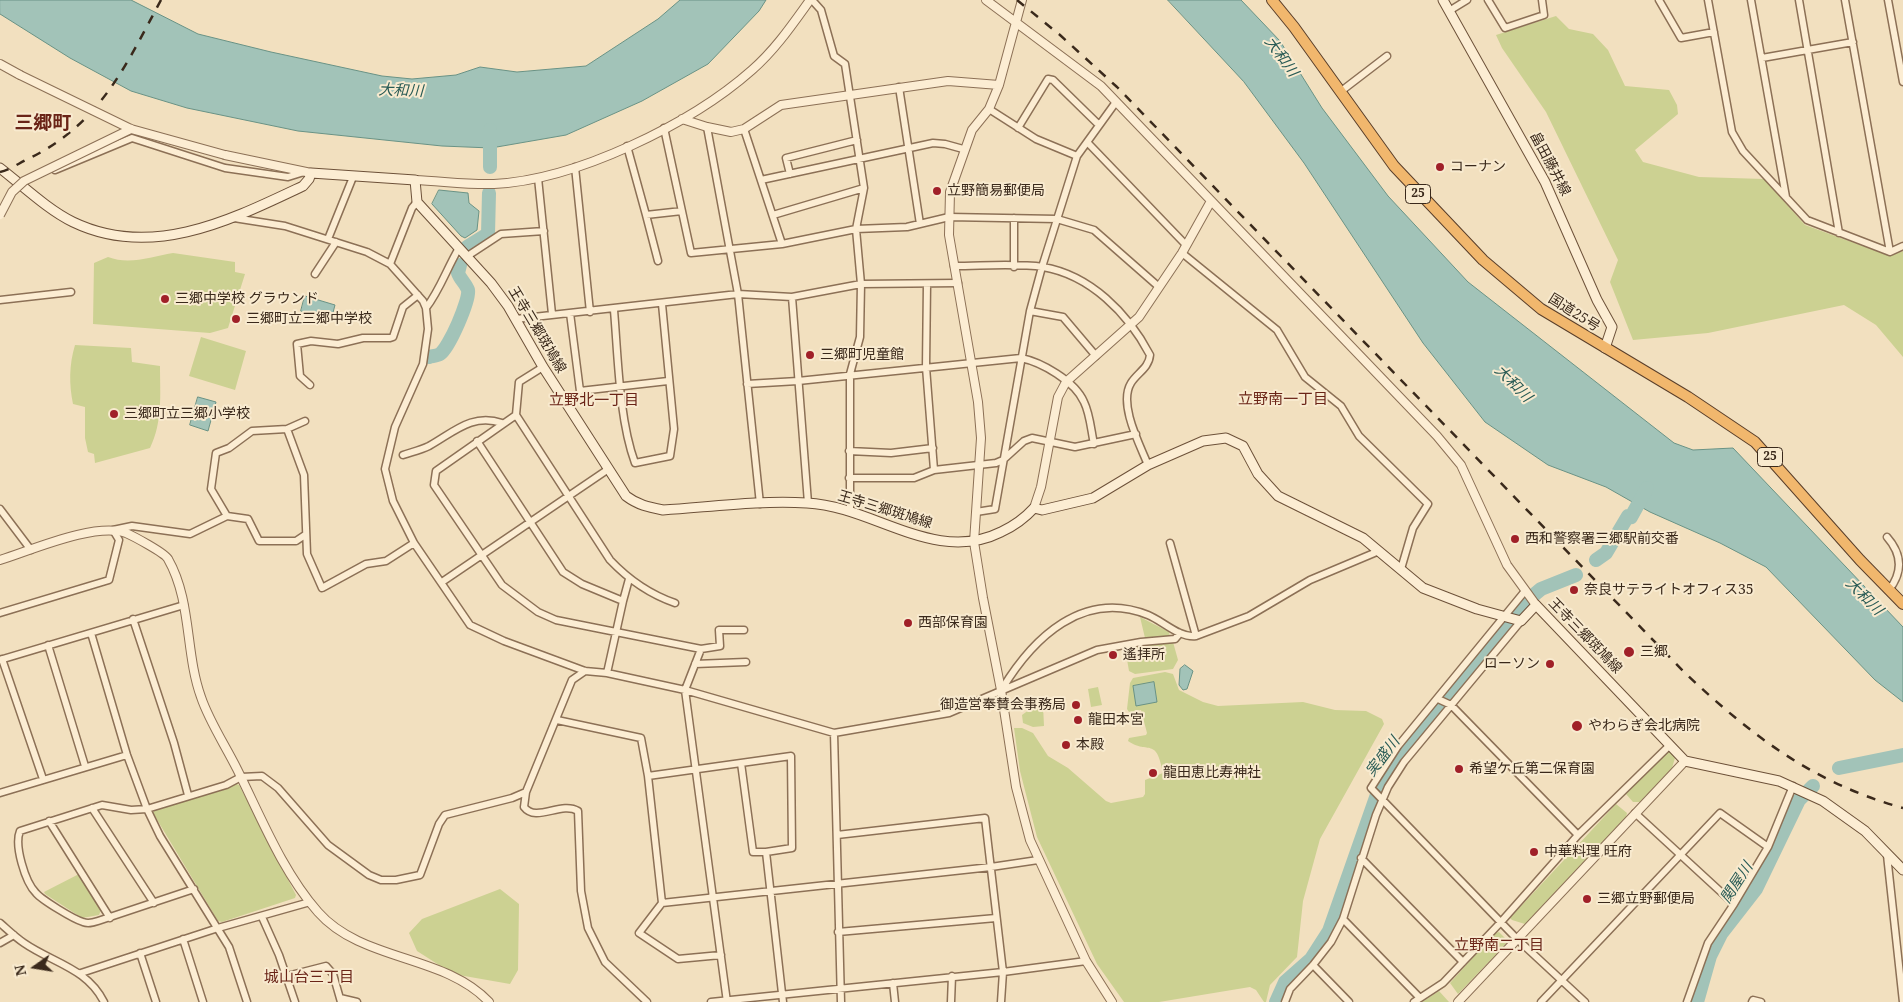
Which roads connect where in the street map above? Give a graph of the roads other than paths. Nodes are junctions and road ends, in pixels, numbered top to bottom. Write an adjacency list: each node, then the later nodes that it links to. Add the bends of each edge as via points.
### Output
1 (811, 0): 27 (street, via 821,10 834,56 845,64); 30 (street, via 752,70 714,101)
2 (986, 0): 16 (street)
3 (1022, 0): 16 (street)
4 (1272, 0): 26 (highway, 国道25号 / 25)
5 (1443, 0): 15 (main road, 畠田藤井線)
6 (1467, 0): 15 (street)
7 (1488, 0): 8 (street, via 1505,28 1544,15)
8 (1542, 0)
9 (1659, 0): 17 (street, via 1681,38)
10 (1708, 0): 17 (street)
11 (1751, 0): 21 (street)
12 (1798, 0): 19 (street)
13 (1845, 0): 18 (street)
14 (1888, 0): 23 (street)
15 (1449, 11): 103 (main road, 畠田藤井線, via 1553,198 1612,327)
16 (1018, 22): 24 (street); 28 (street, via 1101,86)
17 (1714, 32): 54 (street, via 1732,132 1743,151)
18 (1853, 42): 19 (street); 77 (street)
19 (1807, 50): 21 (street); 68 (street)
20 (1387, 56): 26 (street)
21 (1762, 58): 54 (street)
22 (0, 64): 36 (street, bridge)
23 (1903, 82)
24 (998, 85): 25 (street, via 948,81); 29 (street)
25 (899, 87): 27 (street); 40 (street)
26 (1340, 92): 103 (highway, 国道25号 / 25, via 1407,182 1483,260 1541,310)
27 (850, 94): 34 (street, via 781,105); 37 (street)
28 (1116, 102): 31 (street); 55 (street)
29 (990, 109): 35 (street); 41 (street, via 972,130)
30 (682, 119): 32 (street); 33 (street)
31 (1099, 125): 35 (street, via 1054,80 1048,80); 38 (street)
32 (707, 127): 34 (street, via 730,132); 75 (street)
33 (664, 128): 39 (street); 57 (street)
34 (744, 128): 51 (street)
35 (1018, 128): 42 (street)
36 (131, 129): 46 (street, bridge, via 225,155); 58 (street, bridge, via 24,181 12,192)
37 (857, 140): 43 (street); 47 (street, via 786,158)
38 (1088, 143): 42 (street); 72 (street)
39 (627, 146): 45 (street); 60 (street)
40 (909, 147): 41 (street, via 933,143); 43 (street); 65 (street)
41 (963, 149): 61 (street, via 950,192)
42 (1077, 156): 64 (street)
43 (860, 159): 47 (street); 53 (street)
44 (0, 168): 52 (main road)
45 (575, 168): 49 (street); 98 (street)
46 (308, 172): 48 (main road); 52 (street, via 288,177 225,168 132,138 42,175); 62 (main road, via 309,179 303,186)
47 (790, 174): 51 (street)
48 (353, 177): 50 (main road); 69 (street)
49 (538, 178): 50 (street, via 494,184); 67 (street)
50 (415, 180): 56 (main road)
51 (761, 180): 59 (street)
52 (24, 186): 62 (main road, via 72,222 110,236 143,239)
53 (864, 188): 59 (street); 66 (street)
54 (1787, 198): 68 (street, via 1807,220)
55 (1210, 201): 72 (street); 156 (street, via 1437,436 1461,465 1507,566)
56 (417, 202): 74 (main road, 王寺三郷斑鳩線); 80 (street)
57 (682, 211): 60 (street); 75 (street, via 691,253)
58 (0, 215)
59 (772, 215): 71 (street)
60 (646, 216): 79 (street)
61 (949, 217): 63 (street); 65 (street); 81 (street)
62 (234, 218): 69 (street, via 285,226)
63 (1014, 218): 64 (street); 82 (street)
64 (1057, 219): 83 (street); 88 (street, via 1094,230)
65 (920, 224): 66 (street)
66 (856, 229): 71 (street); 86 (street)
67 (544, 231): 78 (street, via 501,234); 100 (street)
68 (1839, 233): 77 (street)
69 (328, 239): 70 (street)
70 (336, 242): 80 (street); 84 (street)
71 (782, 244): 75 (street)
72 (1186, 245): 76 (street)
73 (1903, 246): 77 (street)
74 (459, 248): 78 (main road, 王寺三郷斑鳩線); 95 (street)
75 (731, 250): 90 (street)
76 (1182, 252): 88 (street); 152 (street, via 1277,330 1305,377 1341,406 1359,436 1428,504 1413,528)
77 (1890, 252)
78 (466, 257): 101 (main road, 王寺三郷斑鳩線, via 491,283)
79 (658, 261)
80 (390, 264): 91 (street)
81 (954, 266): 82 (street); 85 (street)
82 (1014, 267): 83 (street)
83 (1042, 267): 97 (street); 102 (street, via 1072,275 1100,292)
84 (315, 274)
85 (958, 283): 87 (street); 106 (street)
86 (861, 284): 87 (street); 92 (street); 109 (street, via 860,337)
87 (927, 284): 108 (street)
88 (1159, 287): 102 (street)
89 (71, 292): 93 (street)
90 (738, 294): 92 (street); 94 (street); 113 (street)
91 (418, 295): 95 (street); 114 (street, via 404,307 393,337 363,338 338,344 311,341 297,344 300,376)
92 (792, 297): 111 (street)
93 (0, 300)
94 (662, 304): 96 (street); 110 (street)
95 (426, 308): 146 (street, via 428,329 423,364 395,427 385,469 393,501)
96 (614, 310): 98 (street); 115 (street)
97 (1030, 311): 104 (street, via 1063,317); 105 (street)
98 (590, 312): 99 (street)
99 (570, 313): 100 (street); 115 (street, via 580,391)
100 (552, 314): 101 (street)
101 (516, 319): 107 (main road, 王寺三郷斑鳩線)
102 (1131, 326): 104 (street); 120 (street, via 1150,355 1147,365 1126,394)
103 (1605, 348): 155 (highway, 国道25号 / 25, via 1688,397 1755,442)
104 (1096, 356): 112 (street)
105 (1021, 358): 106 (street); 112 (street, via 1042,364); 127 (street)
106 (971, 361): 108 (street); 129 (street, via 981,438)
107 (543, 367): 116 (street, via 519,382); 130 (main road, 王寺三郷斑鳩線)
108 (926, 367): 109 (street); 124 (street)
109 (850, 374): 111 (street); 125 (street)
110 (668, 381): 115 (street); 115 (street, via 674,429 670,456 635,464)
111 (798, 381): 113 (street); 134 (street)
112 (1066, 382): 122 (street, via 1058,397); 123 (street, via 1084,402)
113 (747, 384): 135 (street)
114 (310, 385)
115 (621, 387)
116 (516, 415): 118 (street); 133 (street)
117 (305, 421): 119 (street)
118 (502, 423): 121 (street); 126 (street, via 489,419 468,422 427,447)
119 (287, 429): 140 (street, via 252,431 229,448 216,453 212,489); 143 (street, via 304,475)
120 (1136, 434): 123 (street); 128 (street)
121 (477, 441): 141 (street); 150 (street, via 436,471 434,485)
122 (1050, 441): 123 (street, via 1075,447); 127 (street, via 1032,438 1024,441); 136 (street)
123 (1094, 444)
124 (933, 448): 125 (street, via 891,453); 131 (street)
125 (849, 451): 132 (street)
126 (403, 455)
127 (1003, 460): 129 (street); 139 (street, via 995,509)
128 (1148, 466): 136 (main road, via 1093,498 1042,510); 149 (main road, via 1211,438 1236,441 1243,446 1258,474 1278,496 1336,523)
129 (979, 467): 131 (street); 139 (street)
130 (607, 470): 133 (street); 135 (main road, 王寺三郷斑鳩線, via 626,496 647,507 663,510)
131 (934, 470): 132 (street, via 914,478)
132 (849, 478): 138 (street)
133 (566, 496): 141 (street); 153 (street, via 610,560)
134 (808, 502): 135 (main road, 王寺三郷斑鳩線); 138 (main road, 王寺三郷斑鳩線)
135 (760, 504)
136 (1034, 508): 145 (main road, 王寺三郷斑鳩線, via 1015,525)
137 (0, 509): 148 (street)
138 (850, 511): 145 (main road, 王寺三郷斑鳩線, via 921,537)
139 (976, 512): 145 (street)
140 (227, 516): 142 (street, via 190,534 132,526); 143 (street, via 248,518 259,540 296,541)
141 (529, 521): 150 (street); 157 (street, via 563,572 582,584)
142 (113, 530): 148 (street, via 89,531); 161 (street, via 126,533 167,557); 162 (street, via 119,540 109,580)
143 (305, 535): 146 (street, via 307,554 322,588 366,564 386,561)
144 (1887, 537): 155 (street, via 1896,548 1900,565 1898,580)
145 (974, 542): 178 (street)
146 (414, 543): 154 (street)
147 (1170, 543): 169 (street)
148 (31, 550): 151 (street)
149 (1379, 551): 152 (main road); 169 (street, via 1310,580 1249,616)
150 (482, 555): 154 (street); 166 (street, via 502,585 538,612 556,620)
151 (0, 560)
152 (1401, 569): 163 (main road, via 1423,588 1477,609)
153 (629, 579): 157 (street); 158 (street, via 656,596)
154 (442, 582): 175 (street, via 470,625)
155 (1889, 590): 160 (highway, 国道25号 / 25)
156 (1526, 593): 159 (street); 163 (street)
157 (623, 601): 166 (street)
158 (675, 603)
159 (1535, 604): 163 (main road, 王寺三郷斑鳩線); 183 (main road, 王寺三郷斑鳩線)
160 (1903, 604)
161 (184, 605): 164 (street); 190 (street, via 200,696)
162 (0, 613)
163 (1513, 618): 179 (street); 180 (street)
164 (133, 619): 167 (street); 195 (street)
165 (744, 630): 171 (street, via 719,630 720,646)
166 (616, 631): 171 (street); 176 (street)
167 (91, 633): 170 (street); 184 (street)
168 (1180, 633): 169 (street); 178 (street, via 1175,639 1096,650); 178 (street, via 1156,619 1120,606 1078,615 1050,630 1017,665)
169 (1196, 636)
170 (48, 645): 172 (street); 187 (street)
171 (701, 649): 174 (street)
172 (1, 660): 191 (street)
173 (746, 662): 174 (street)
174 (695, 664): 177 (street)
175 (585, 671): 176 (street); 181 (street, via 572,680)
176 (606, 674): 177 (street)
177 (685, 690): 182 (street); 188 (street)
178 (1001, 690): 182 (street, via 950,713); 208 (street, via 1016,787)
179 (1438, 699): 180 (street); 196 (street, via 1398,746 1371,788)
180 (1449, 705): 196 (street); 202 (street)
181 (557, 720): 189 (street, via 640,738); 193 (street)
182 (834, 733): 201 (street)
183 (1670, 745): 185 (main road, 王寺三郷斑鳩線); 202 (street)
184 (127, 755): 187 (street); 198 (street)
185 (1685, 761): 192 (main road); 199 (street)
186 (741, 764): 188 (street); 204 (street, via 753,852); 204 (street, via 791,756 792,848)
187 (85, 766): 191 (street)
188 (695, 770): 189 (street); 214 (street)
189 (648, 776): 217 (street)
190 (241, 777): 193 (street, via 262,776 270,780 328,845 381,880 420,875 445,814); 195 (street, via 226,785); 215 (street, via 287,868)
191 (43, 779): 194 (street)
192 (1801, 790): 203 (street); 206 (main road, via 1823,800 1865,831)
193 (526, 792): 255 (street, via 524,807 531,813 561,807 578,811 581,891 588,928 605,962)
194 (0, 793)
195 (188, 795): 198 (street)
196 (1381, 797): 207 (street); 223 (street)
197 (92, 808): 198 (street, via 102,805); 200 (street); 216 (street)
198 (147, 809): 212 (street)
199 (1635, 814): 205 (street); 229 (street)
200 (49, 821): 220 (street); 220 (street, via 20,831 16,838 24,870 36,893 80,921 89,923)
201 (837, 835): 209 (street, via 985,818); 211 (street)
202 (1578, 835): 223 (street)
203 (1768, 847): 205 (street, via 1720,813); 218 (street)
204 (766, 852): 213 (street)
205 (1680, 854): 218 (street); 241 (street)
206 (1887, 855): 210 (main road); 238 (street)
207 (1361, 858): 222 (street); 234 (street)
208 (1038, 860): 209 (street); 233 (street)
209 (991, 868): 211 (street); 221 (street)
210 (1903, 870)
211 (838, 884): 213 (street); 226 (street)
212 (194, 889): 216 (street); 225 (street)
213 (770, 891): 214 (street); 244 (street)
214 (714, 897): 217 (street); 232 (street)
215 (310, 902): 219 (street); 254 (street, via 319,914 346,934 476,988)
216 (154, 903): 220 (street)
217 (662, 903): 232 (street, via 639,933 678,959)
218 (1734, 904): 267 (street, via 1708,943)
219 (262, 917): 225 (street); 239 (street)
220 (110, 918)
221 (996, 918): 226 (street); 236 (street)
222 (1343, 918): 235 (street, via 1331,942); 246 (street)
223 (1502, 922): 229 (street); 234 (street)
224 (0, 923): 227 (street)
225 (218, 928): 228 (street); 251 (street, via 229,947)
226 (838, 932): 243 (street)
227 (14, 935): 230 (street); 237 (street)
228 (183, 939): 231 (street); 250 (street)
229 (1517, 939): 241 (street); 264 (street)
230 (0, 943)
231 (140, 953): 237 (street); 249 (street)
232 (721, 954): 247 (street)
233 (1086, 961): 236 (street); 261 (street)
234 (1463, 962): 246 (street, via 1443,983)
235 (1313, 965): 262 (street, via 1290,989); 263 (street)
236 (1003, 972): 240 (street); 260 (street)
237 (81, 973): 248 (street)
238 (1901, 974): 270 (street)
239 (286, 976): 245 (street, via 326,966 332,974); 252 (street)
240 (952, 976): 242 (street); 259 (street)
241 (1562, 980): 265 (street); 266 (street)
242 (893, 983): 243 (street); 258 (street)
243 (840, 989): 244 (street); 257 (street)
244 (783, 999): 247 (street)
245 (340, 1000): 253 (street)
246 (1417, 1000)
247 (727, 1001): 256 (street)
248 (104, 1002)
249 (156, 1002)
250 (203, 1002)
251 (247, 1002)
252 (295, 1002)
253 (357, 1002)
254 (489, 1002)
255 (647, 1002)
256 (711, 1002)
257 (841, 1002)
258 (896, 1002)
259 (951, 1002)
260 (1001, 1002)
261 (1112, 1002)
262 (1285, 1002)
263 (1349, 1002)
264 (1458, 1002)
265 (1541, 1002)
266 (1585, 1002)
267 (1687, 1002)
268 (1752, 1002): 269 (street)
269 (1760, 1002)
270 (1903, 1002)

